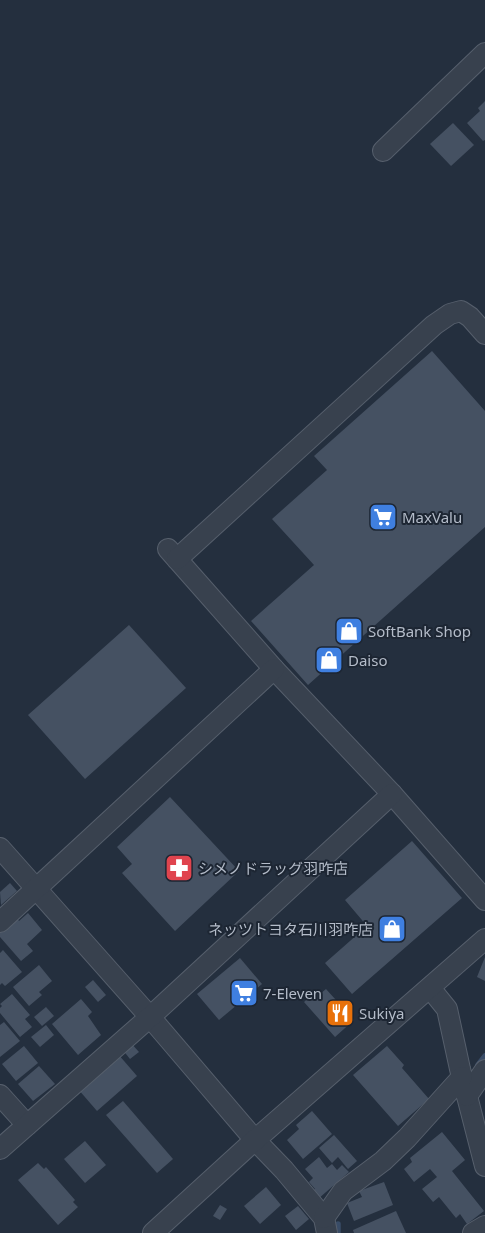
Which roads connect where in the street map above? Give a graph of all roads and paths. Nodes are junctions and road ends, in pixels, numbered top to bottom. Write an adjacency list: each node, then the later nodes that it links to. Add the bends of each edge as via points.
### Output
1 (485, 53): 2 (street)
2 (383, 151)
3 (485, 334): 4 (street, via 461,312 450,314 434,325 172,554)
4 (274, 669): 5 (street); 7 (street)
5 (392, 794): 8 (street); 12 (street)
6 (0, 848): 7 (street)
7 (37, 889): 9 (street); 12 (street)
8 (485, 900)
9 (0, 922)
10 (485, 939): 11 (street)
11 (430, 988): 14 (street, via 448,1009); 17 (street)
12 (150, 1017): 16 (street); 17 (street)
13 (485, 1070): 14 (street)
14 (465, 1086): 19 (street); 20 (street, via 383,1161 343,1191)
15 (0, 1094): 16 (street)
16 (27, 1125): 18 (street)
17 (255, 1140): 20 (street, via 284,1170); 22 (street)
18 (0, 1148)
19 (485, 1166)
20 (326, 1225)
21 (485, 1226): 23 (street)
22 (152, 1233)
23 (474, 1233)

